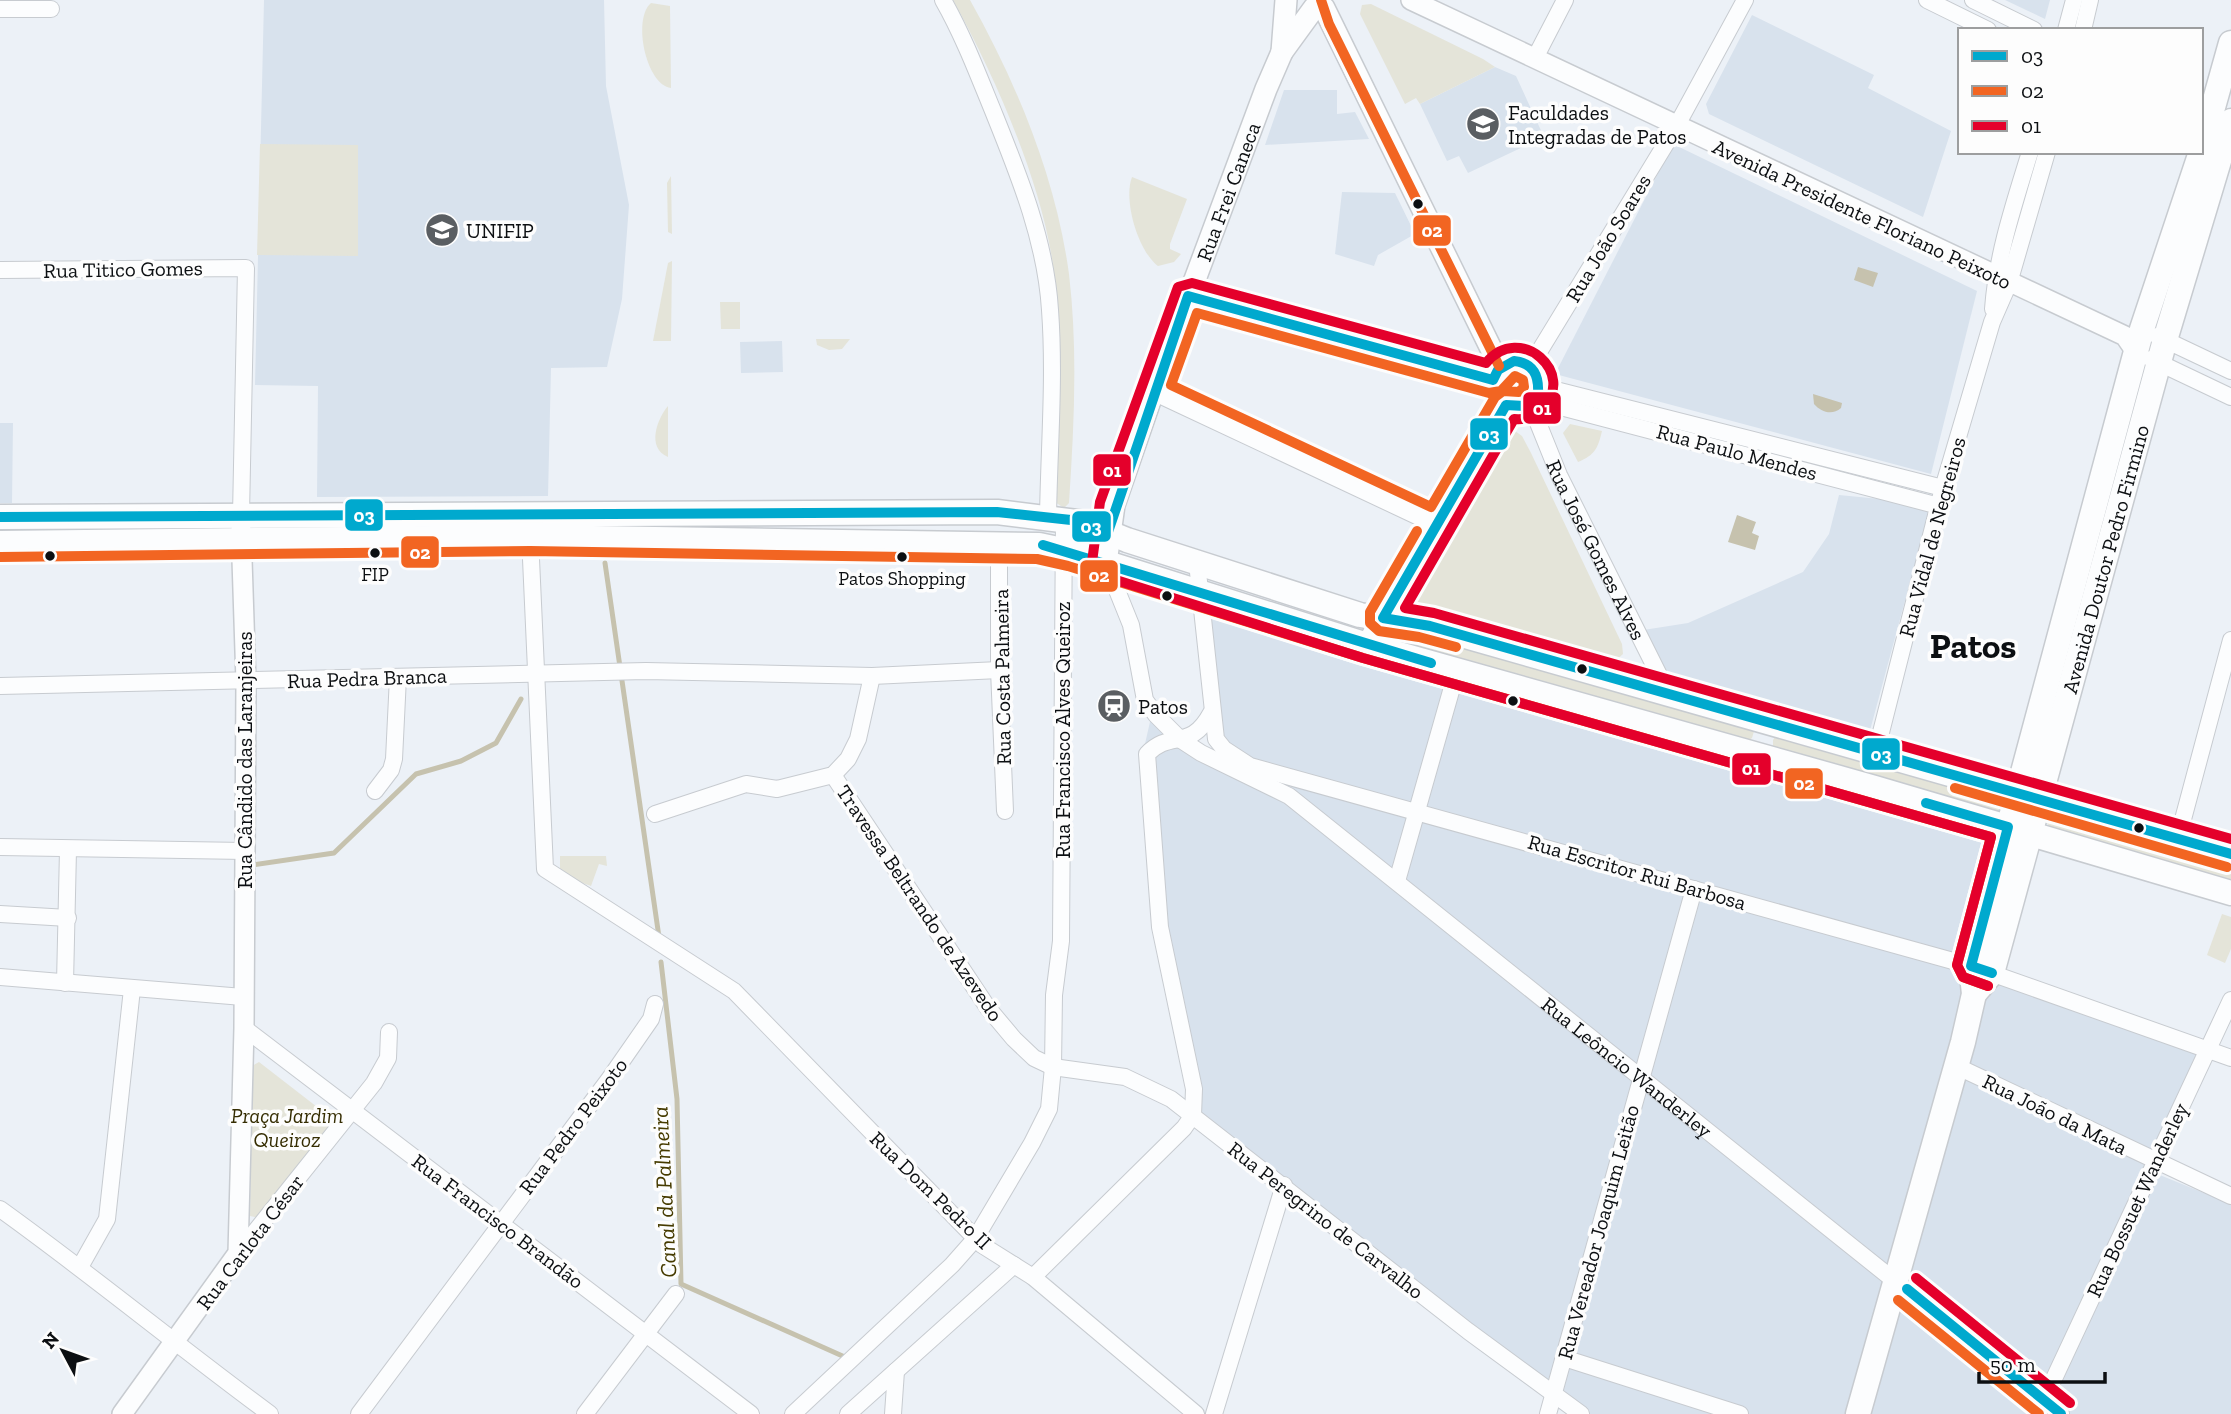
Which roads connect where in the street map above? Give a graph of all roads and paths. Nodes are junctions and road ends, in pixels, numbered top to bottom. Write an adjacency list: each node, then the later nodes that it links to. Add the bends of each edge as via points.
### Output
1 (943, 0): 40 (street, Rua Francisco Alves Queiroz, via 1024,191 1046,273)
2 (1286, 0): 18 (main road, Rua Frei Caneca)
3 (1410, 0): 19 (street, Avenida Presidente Floriano Peixoto)
4 (1565, 0): 19 (street)
5 (1745, 0): 20 (street, Rua João Soares)
6 (1927, 0): 13 (street)
7 (1973, 0): 14 (street)
8 (2074, 0): 15 (street)
9 (2090, 0): 16 (street)
10 (1322, 4): 18 (main road, Rua Frei Caneca); 30 (main road)
11 (0, 9): 12 (street)
12 (51, 9)
13 (1985, 28)
14 (2030, 28)
15 (2067, 28)
16 (2083, 28)
17 (2231, 43): 21 (main road, Avenida Doutor Pedro Firmino)
18 (1282, 52): 27 (main road, Rua Frei Caneca)
19 (1535, 58): 20 (street, Avenida Presidente Floriano Peixoto)
20 (1676, 127): 26 (street, Avenida Presidente Floriano Peixoto); 30 (street, Rua João Soares)
21 (2212, 132): 28 (main road, Avenida Doutor Pedro Firmino); 29 (main road, Avenida Doutor Pedro Firmino)
22 (2030, 154): 26 (street, Rua Vidal de Negreiros)
23 (2045, 154): 26 (street, Rua Vidal de Negreiros)
24 (246, 268): 25 (street, Rua Titico Gomes); 42 (street, Rua Cândido das Laranjeiras)
25 (0, 270)
26 (2002, 280): 28 (street, Avenida Presidente Floriano Peixoto); 36 (street, Rua Vidal de Negreiros)
27 (1188, 296): 30 (street); 32 (main road, Rua Frei Caneca)
28 (2134, 339): 29 (street, Avenida Presidente Floriano Peixoto); 29 (street, Avenida Presidente Floriano Peixoto); 68 (main road, Avenida Doutor Pedro Firmino)
29 (2162, 351): 31 (street, Avenida Presidente Floriano Peixoto); 34 (street, Avenida Presidente Floriano Peixoto); 68 (main road, Avenida Doutor Pedro Firmino)
30 (1509, 368): 33 (main road, via 1539,378); 35 (main road, via 1494,392)
31 (2231, 371)
32 (1153, 392): 41 (street); 43 (main road, Rua Frei Caneca)
33 (1535, 396): 35 (main road, via 1518,407); 36 (street, Rua Paulo Mendes); 37 (street, Rua Paulo Mendes); 62 (street, Rua José Gomes Alves, via 1559,475)
34 (2231, 397)
35 (1506, 405): 41 (main road)
36 (1943, 488): 37 (street, Rua Vidal de Negreiros)
37 (1939, 506): 65 (street, Rua Vidal de Negreiros)
38 (704, 513): 40 (main road, via 997,512); 42 (main road); 45 (main road, via 695,529)
39 (0, 517): 42 (main road)
40 (1064, 519): 43 (main road); 48 (street, Rua Francisco Alves Queiroz)
41 (1436, 525): 52 (main road)
42 (241, 527): 44 (main road); 46 (main road); 60 (street, Rua Cândido das Laranjeiras)
43 (1108, 532): 49 (main road); 50 (main road, Rua Leôncio Wanderley)
44 (530, 537): 45 (main road); 57 (street)
45 (702, 538): 47 (main road)
46 (0, 543)
47 (999, 543): 48 (main road); 55 (street, Rua Costa Palmeira)
48 (1063, 550): 50 (main road); 95 (street, Rua Francisco Alves Queiroz, via 1061,941 1053,1017)
49 (1197, 562): 51 (street, Rua Escritor Rui Barbosa); 52 (main road, via 1360,615)
50 (1106, 563): 51 (main road); 64 (street, Rua Leôncio Wanderley, via 1130,625 1145,701)
51 (1202, 593): 54 (main road); 63 (street, Rua Escritor Rui Barbosa)
52 (1383, 618): 54 (main road); 62 (main road, via 1422,623)
53 (2231, 640): 73 (street)
54 (1367, 646): 56 (main road)
55 (999, 670): 58 (street); 70 (street, Rua Costa Palmeira)
56 (1457, 670): 69 (street); 72 (main road)
57 (537, 672): 58 (street, Rua Pedra Branca); 59 (street, Rua Pedra Branca); 104 (street, Rua Dom Pedro II, via 545,869 734,991)
58 (872, 676): 66 (street, via 858,739)
59 (398, 677): 60 (street, Rua Pedra Branca); 67 (street, via 394,759)
60 (246, 682): 61 (street, Rua Pedra Branca); 76 (street, Rua Cândido das Laranjeiras)
61 (0, 686)
62 (1668, 693): 65 (main road)
63 (1212, 713): 64 (street, via 1200,731); 69 (street, Rua Escritor Rui Barbosa, via 1216,739 1250,766)
64 (1181, 740): 78 (street, Rua Leôncio Wanderley, via 1289,796); 98 (street, via 1166,740 1147,754 1160,927 1194,1089)
65 (1876, 752): 68 (main road)
66 (833, 775): 71 (street, via 777,789 746,784); 95 (street, Travessa Beltrando de Azevedo, via 988,1008 1034,1058)
67 (375, 791)
68 (2029, 796): 72 (main road, Avenida Doutor Pedro Firmino); 73 (main road)
69 (1418, 810): 78 (street); 79 (street, Rua Escritor Rui Barbosa)
70 (1006, 811)
71 (655, 814)
72 (2020, 830): 80 (main road); 83 (main road, Avenida Doutor Pedro Firmino)
73 (2178, 838): 77 (main road)
74 (0, 847): 75 (street)
75 (68, 850): 76 (street); 82 (street)
76 (245, 851): 87 (street, Rua Cândido das Laranjeiras)
77 (2231, 854)
78 (1397, 881): 96 (street, Rua Leôncio Wanderley)
79 (1694, 888): 83 (street, Rua Escritor Rui Barbosa); 96 (street, Rua Vereador Joaquim Leitão)
80 (2231, 893)
81 (0, 914): 82 (street)
82 (68, 918): 85 (street)
83 (1982, 970): 92 (street, Rua Escritor Rui Barbosa); 94 (main road, Avenida Doutor Pedro Firmino)
84 (0, 977): 85 (street)
85 (65, 983): 86 (street)
86 (132, 989): 87 (street); 107 (street, via 107,1219)
87 (243, 997): 90 (street, Rua Cândido das Laranjeiras)
88 (2231, 1000): 92 (street, Rua Bossuet Wanderley)
89 (654, 1004): 103 (street, Rua Pedro Peixoto, via 651,1019 635,1042)
90 (244, 1028): 97 (street, Rua Francisco Brandão); 105 (street, Rua Cândido das Laranjeiras)
91 (389, 1032): 97 (street, Rua Carlota César, via 385,1068)
92 (2207, 1049): 93 (street, Rua Escritor Rui Barbosa); 99 (street, Rua Bossuet Wanderley)
93 (2231, 1058)
94 (1956, 1066): 99 (street, Rua João da Mata); 109 (main road, Avenida Doutor Pedro Firmino)
95 (1054, 1067): 98 (street, Rua Peregrino de Carvalho, via 1125,1077); 104 (street, via 1042,1126)
96 (1642, 1075): 109 (street, Rua Leôncio Wanderley); 113 (street, Rua Vereador Joaquim Leitão)
97 (350, 1110): 103 (street, Rua Francisco Brandão); 105 (street, Rua Carlota César)
98 (1193, 1115): 100 (street, Rua Peregrino de Carvalho); 108 (street, via 1161,1154)
99 (2154, 1163): 101 (street, Rua João da Mata); 116 (street, Rua Bossuet Wanderley)
100 (1284, 1185): 115 (street, Rua Peregrino de Carvalho); 128 (street)
101 (2231, 1196)
102 (0, 1209): 107 (street)
103 (500, 1223): 111 (street, Rua Francisco Brandão); 120 (street, Rua Pedro Peixoto)
104 (975, 1238): 106 (street, Rua Dom Pedro II); 123 (street)
105 (238, 1253): 112 (street, Rua Carlota César)
106 (1014, 1265): 108 (street, Rua Dom Pedro II); 114 (street)
107 (80, 1267): 112 (street)
108 (1033, 1277): 117 (street, Rua Dom Pedro II)
109 (1897, 1282): 116 (street, Rua Leôncio Wanderley); 132 (main road, Avenida Doutor Pedro Firmino)
110 (676, 1294): 111 (street)
111 (646, 1333): 121 (street); 122 (street, Rua Francisco Brandão)
112 (174, 1343): 118 (street, Rua Carlota César); 119 (street)
113 (1564, 1358): 115 (street, Rua Vereador Joaquim Leitão); 131 (street)
114 (897, 1371): 124 (street); 125 (street)
115 (1554, 1393): 129 (street, Rua Vereador Joaquim Leitão); 130 (street, Rua Peregrino de Carvalho)
116 (2044, 1400): 133 (street, Rua Leôncio Wanderley)
117 (1178, 1401): 126 (street); 127 (street, Rua Dom Pedro II)
118 (122, 1414)
119 (270, 1414)
120 (359, 1414)
121 (585, 1414)
122 (751, 1414)
123 (793, 1414)
124 (848, 1414)
125 (893, 1414)
126 (1168, 1414)
127 (1196, 1414)
128 (1214, 1414)
129 (1548, 1414)
130 (1581, 1414)
131 (1740, 1414)
132 (1858, 1414)
133 (2061, 1414)

